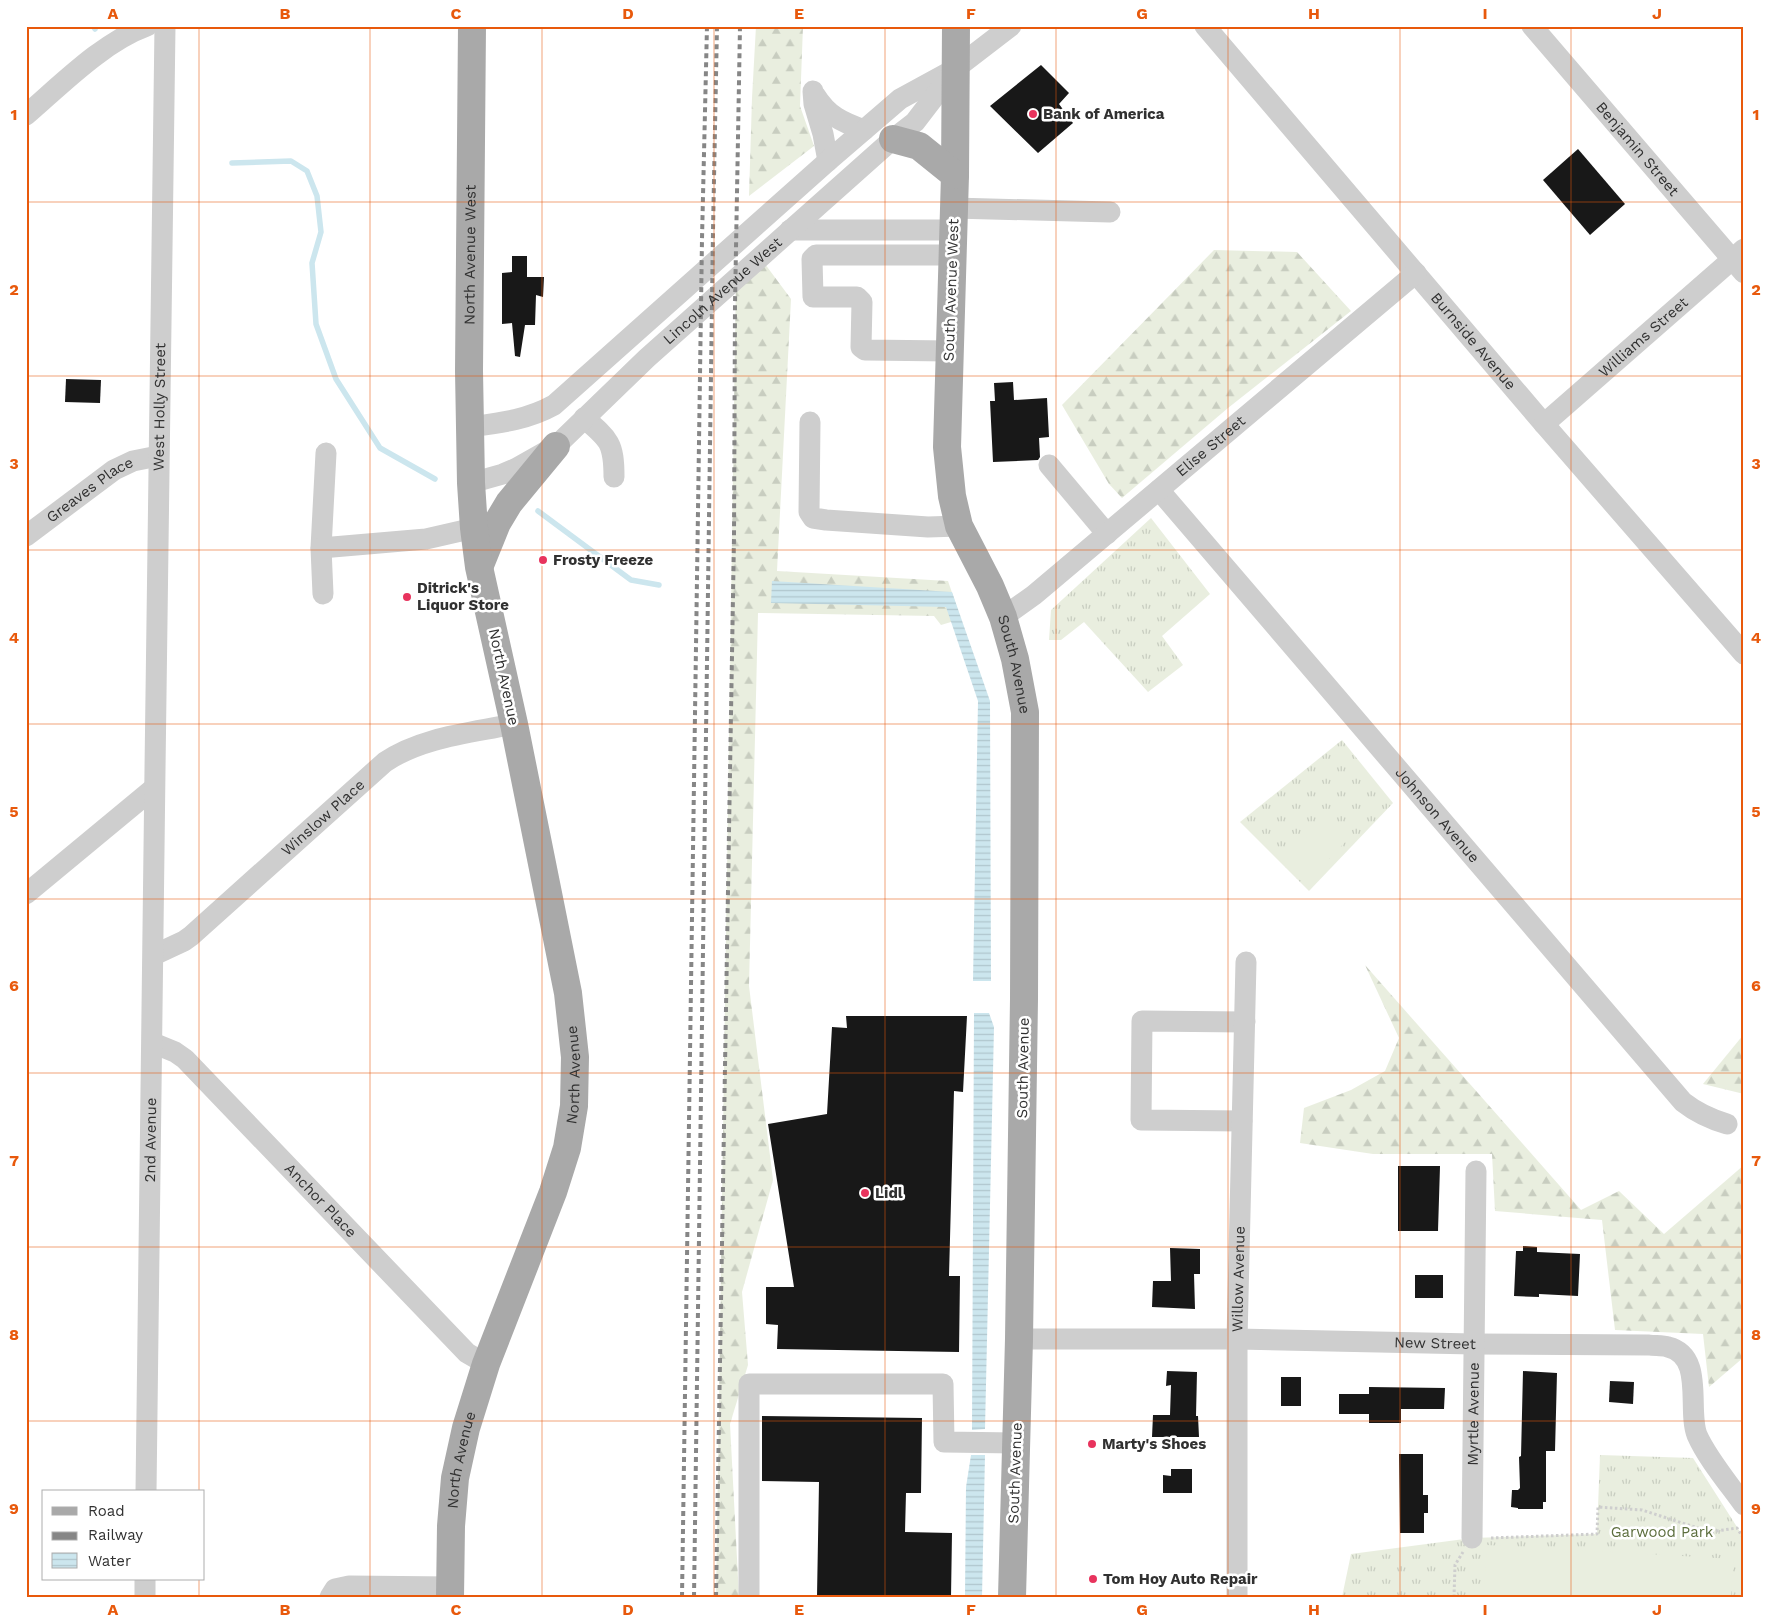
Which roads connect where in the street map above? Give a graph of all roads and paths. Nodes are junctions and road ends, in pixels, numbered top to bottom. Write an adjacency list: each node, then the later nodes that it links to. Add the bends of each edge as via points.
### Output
1 (148, 26): 9 (street, via 110,45)
2 (165, 26): 28 (street, West Holly Street)
3 (472, 26): 25 (main road, North Avenue West)
4 (956, 26): 8 (main road, South Avenue West)
5 (1011, 26): 8 (street, Lincoln Avenue West)
6 (1205, 26): 20 (street, Burnside Avenue)
7 (1532, 26): 19 (street, Benjamin Street)
8 (956, 69): 10 (street, Lincoln Avenue West, via 900,99); 11 (street, Lincoln Avenue West, via 915,122); 13 (main road, South Avenue West)
9 (26, 115)
10 (864, 130): 12 (street, Lincoln Avenue West); 12 (street, via 833,116 812,91)
11 (893, 138): 13 (main road, via 919,146); 14 (street, Lincoln Avenue West)
12 (828, 161): 25 (street, Lincoln Avenue West, via 554,405 523,419)
13 (955, 175): 18 (main road, South Avenue West)
14 (829, 195): 16 (street); 17 (street, Lincoln Avenue West)
15 (1110, 212): 18 (street)
16 (843, 229): 17 (street); 18 (street)
17 (790, 230): 22 (street, Lincoln Avenue West)
18 (953, 231): 21 (main road, South Avenue West); 21 (street, via 816,255 812,259 813,297 861,299 863,349)
19 (1740, 261): 24 (street, Williams Street)
20 (1416, 273): 24 (street, Burnside Avenue); 32 (street, Elise Street)
21 (950, 351): 33 (main road, South Avenue West, via 947,447)
22 (584, 418): 26 (street, Lincoln Avenue West); 30 (street, via 606,436 614,454)
23 (810, 422): 33 (street, via 808,512 813,518 928,527)
24 (1544, 424): 42 (street, Burnside Avenue)
25 (470, 428): 31 (main road, North Avenue West)
26 (556, 446): 31 (street, Lincoln Avenue West, via 510,471); 39 (main road, via 505,510)
27 (326, 453): 37 (street)
28 (158, 456): 36 (street, Greaves Place, via 133,461 114,470); 44 (street, West Holly Street)
29 (1049, 464): 35 (street)
30 (614, 477)
31 (471, 483): 34 (main road, North Avenue)
32 (1159, 490): 35 (street, Elise Street); 51 (street, Johnson Avenue, via 1683,1102 1709,1119)
33 (959, 526): 38 (main road, South Avenue West)
34 (474, 528): 37 (street, via 426,539); 39 (main road, North Avenue)
35 (1107, 534): 41 (street, Elise Street)
36 (26, 536)
37 (321, 548): 40 (street)
38 (971, 550): 41 (main road, South Avenue)
39 (479, 567): 43 (main road, North Avenue)
40 (323, 594)
41 (1003, 617): 53 (main road, South Avenue, via 1025,712)
42 (1744, 654)
43 (514, 724): 46 (street, Winslow Place, via 424,743 399,753 191,936); 56 (main road, North Avenue, via 568,993 575,1057 574,1106 567,1148 553,1192)
44 (154, 788): 45 (street); 46 (street, 2nd Avenue)
45 (26, 894)
46 (154, 955): 49 (street, 2nd Avenue)
47 (1246, 962): 48 (street, Willow Avenue)
48 (1245, 1022): 50 (street, Willow Avenue); 50 (street, via 1142,1021 1141,1120)
49 (153, 1043): 56 (street, Anchor Place, via 185,1059 467,1353); 58 (street, 2nd Avenue)
50 (1242, 1121): 54 (street, Willow Avenue)
51 (1727, 1124)
52 (1476, 1171): 55 (street, Myrtle Avenue)
53 (1019, 1339): 54 (street, New Street); 57 (main road, South Avenue)
54 (1236, 1339): 55 (street, New Street); 69 (street, Willow Avenue)
55 (1474, 1344): 59 (street, New Street, via 1649,1345 1677,1351 1690,1367 1693,1416 1701,1444); 60 (street, Myrtle Avenue)
56 (486, 1364): 63 (main road, North Avenue, via 466,1428 455,1478)
57 (1016, 1443): 67 (street, via 944,1442 943,1384 749,1384); 68 (main road, South Avenue)
58 (146, 1490)
59 (1744, 1505)
60 (1472, 1538): 61 (path, via 1597,1534 1598,1507 1642,1510 1710,1532 1737,1528); 64 (path, via 1455,1565)
61 (1744, 1539)
62 (145, 1580): 65 (street)
63 (450, 1592): 66 (street, via 348,1586 335,1589)
64 (1452, 1596)
65 (145, 1597)
66 (330, 1597)
67 (749, 1597)
68 (1012, 1597)
69 (1237, 1597)

